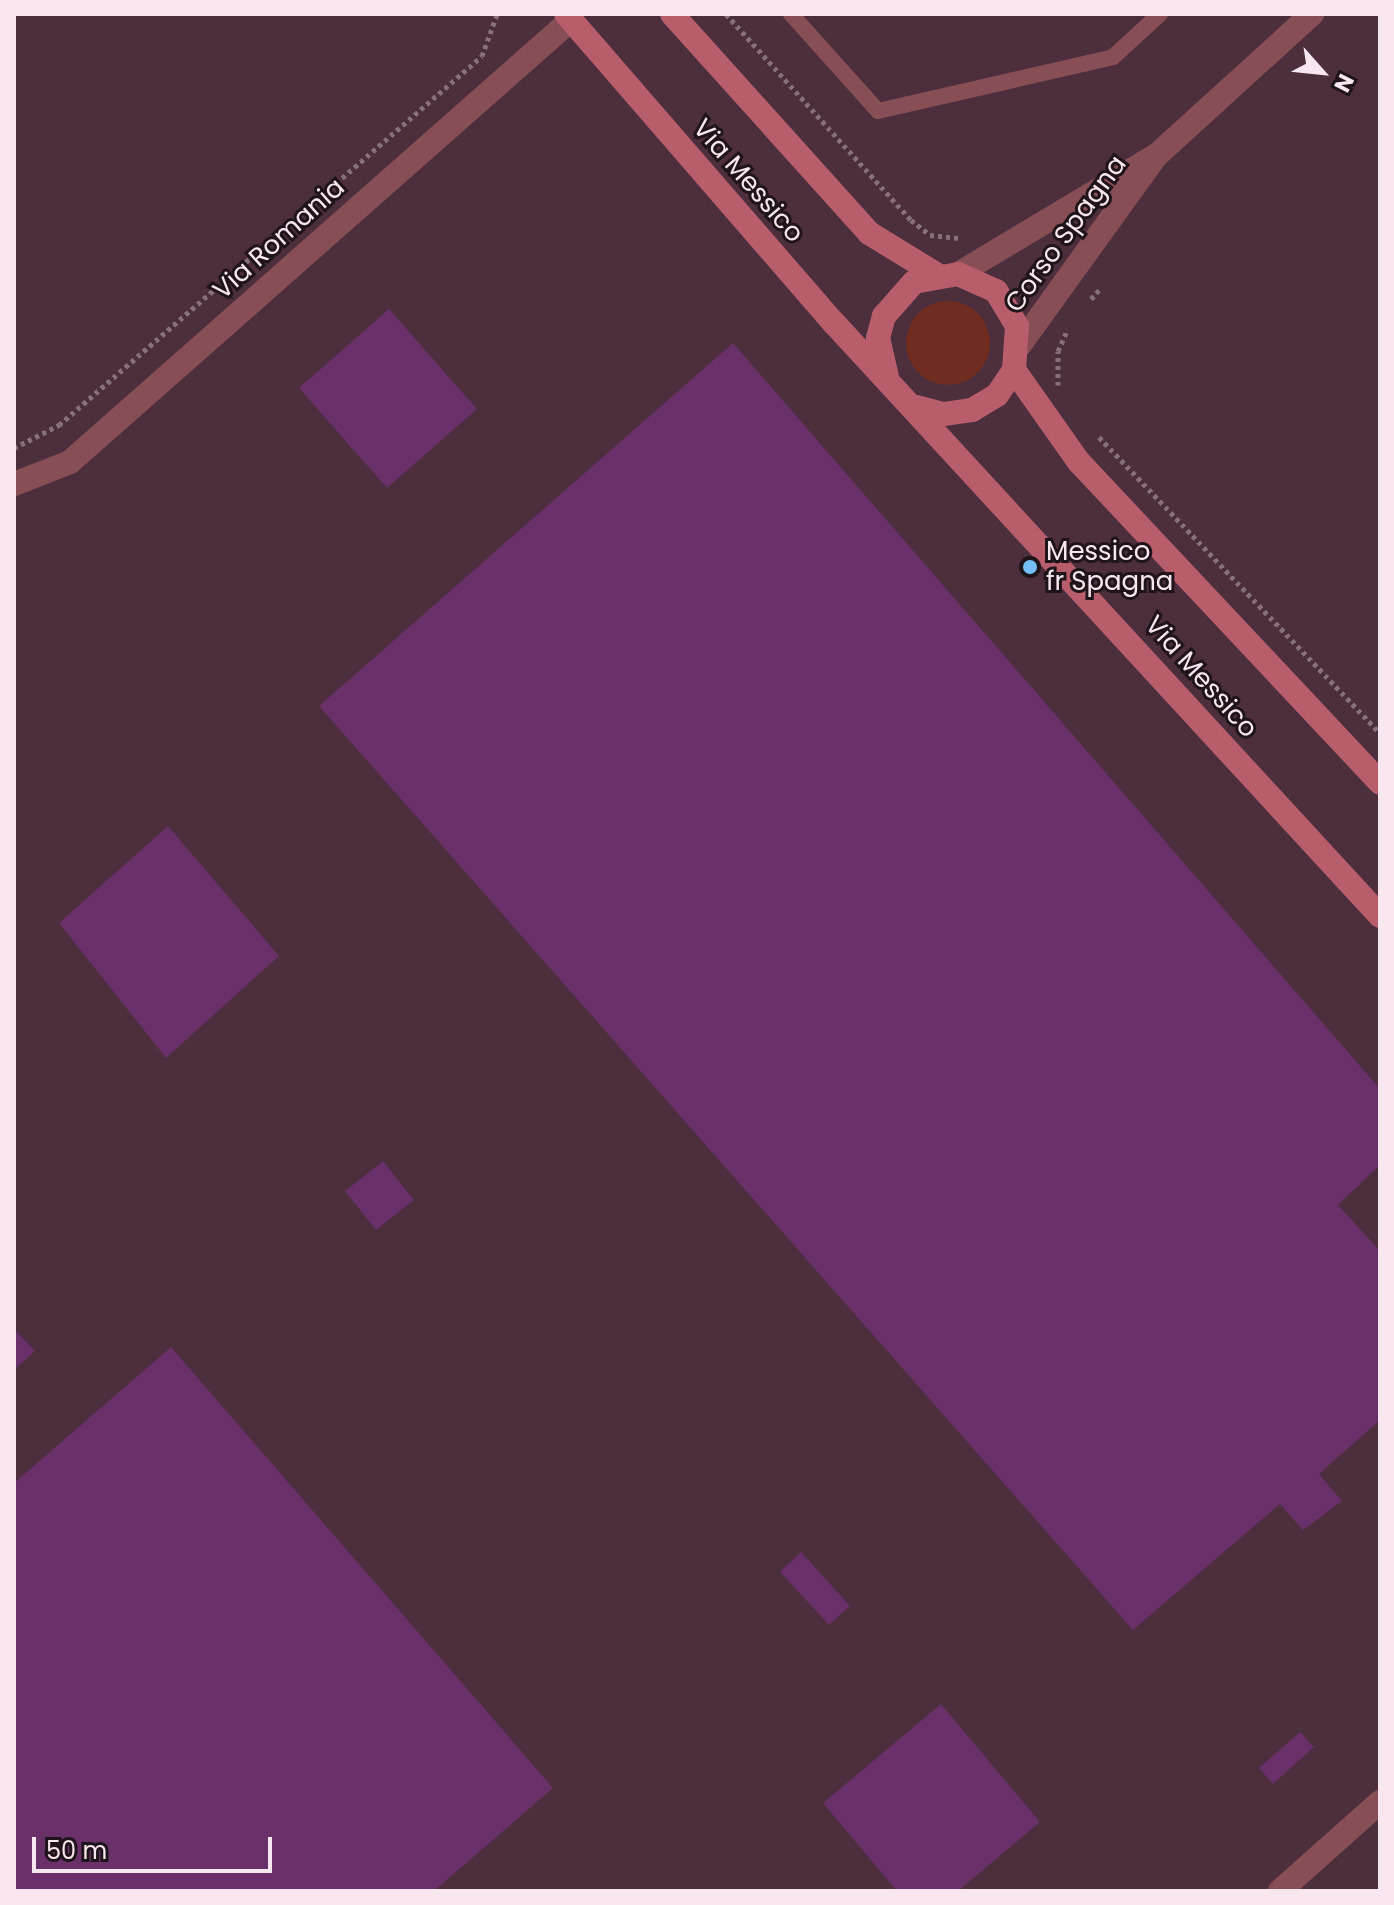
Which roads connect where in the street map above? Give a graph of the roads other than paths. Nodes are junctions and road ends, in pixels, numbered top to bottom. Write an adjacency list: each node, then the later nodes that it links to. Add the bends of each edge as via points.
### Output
1 (672, 14): 7 (street, Via Messico, via 869,233)
2 (791, 14): 3 (lane, via 878,111 1113,57)
3 (1160, 14)
4 (1312, 14): 6 (street, Corso Spagna)
5 (569, 17): 9 (street, Via Messico); 11 (street, Via Romania, via 70,462)
6 (1157, 155): 7 (street, Corso Spagna); 8 (street, Corso Spagna)
7 (947, 274): 8 (street, Via Messico, via 1002,299); 9 (street, via 914,282 884,316 878,338)
8 (1016, 358): 10 (street, via 997,395 972,410 943,414); 12 (street, Via Messico, via 1079,462)
9 (889, 382): 10 (street, Via Messico)
10 (915, 406): 13 (street, Via Messico)
11 (14, 484)
12 (1380, 783)
13 (1380, 916)
14 (1380, 1802): 15 (street)
15 (1280, 1891)

